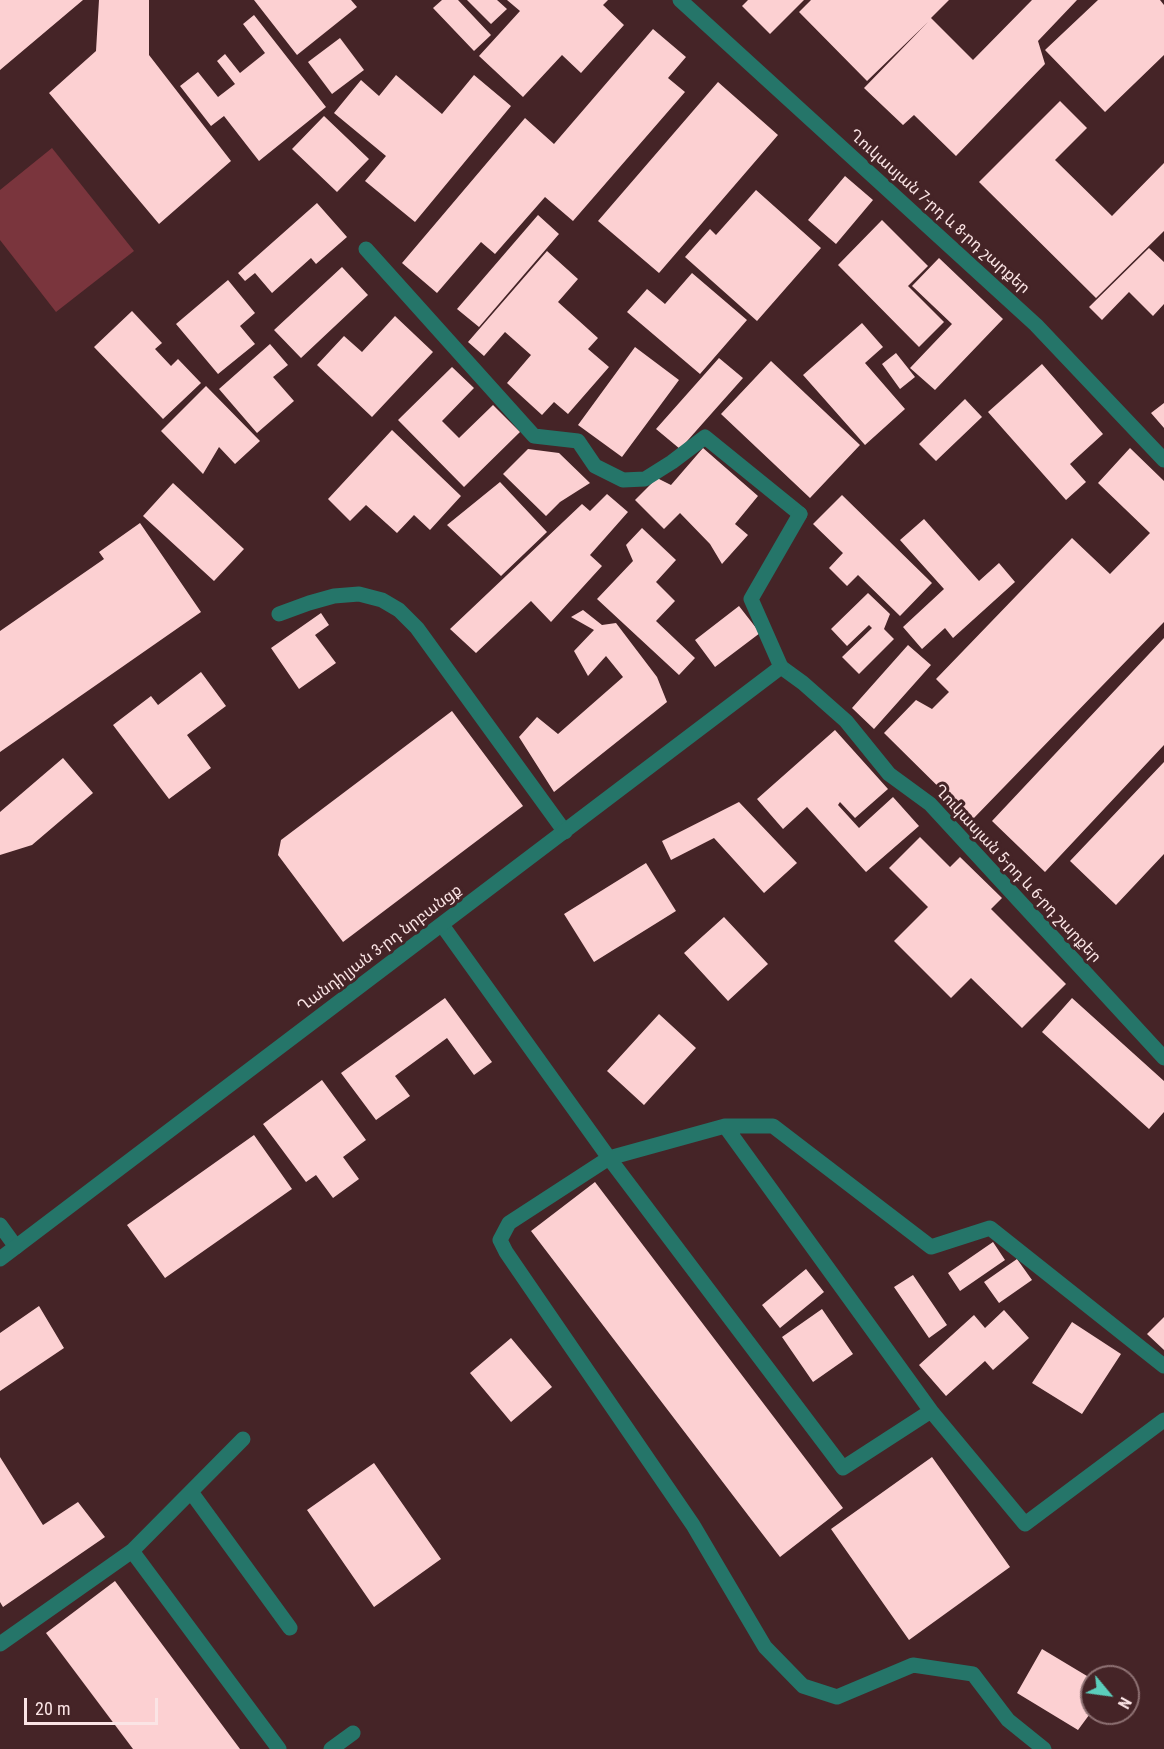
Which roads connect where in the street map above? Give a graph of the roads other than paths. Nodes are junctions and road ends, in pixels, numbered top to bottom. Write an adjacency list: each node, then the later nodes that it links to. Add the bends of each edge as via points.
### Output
1 (680, 0): 3 (street, Ղուկասյան 7-րդ և 8-րդ շարքեր, via 1036,325)
2 (366, 249): 5 (street, via 534,436 578,441 594,466 623,480 645,479 705,436 800,514 752,599)
3 (1164, 460)
4 (279, 614): 6 (street, via 334,596 359,594 399,610 417,627)
5 (781, 667): 6 (street, Ղանդիլյան 3-րդ նրբանցք); 8 (street, Ղուկասյան 5-րդ և 6-րդ շարքեր, via 846,722 889,774 930,804)
6 (565, 832): 7 (street, Ղանդիլյան 3-րդ նրբանցք)
7 (442, 925): 10 (street); 12 (street, Ղանդիլյան 3-րդ նրբանցք)
8 (1164, 1058)
9 (725, 1126): 10 (street); 14 (street, via 773,1126 931,1247 990,1228); 15 (street)
10 (609, 1158): 15 (street, via 843,1468); 25 (street, via 509,1223 500,1240 693,1525 765,1647 803,1686 837,1697 913,1665 973,1674 1008,1720)
11 (0, 1225): 12 (street)
12 (16, 1247): 13 (street, Ղանդիլյան 3-րդ նրբանցք)
13 (0, 1259)
14 (1164, 1366)
15 (931, 1411): 16 (street, via 1025,1524)
16 (1164, 1420)
17 (243, 1439): 18 (street)
18 (191, 1492): 19 (street); 20 (street)
19 (132, 1551): 21 (street); 23 (street)
20 (290, 1628)
21 (0, 1644)
22 (353, 1733): 24 (street)
23 (279, 1749)
24 (331, 1749)
25 (1044, 1749)

